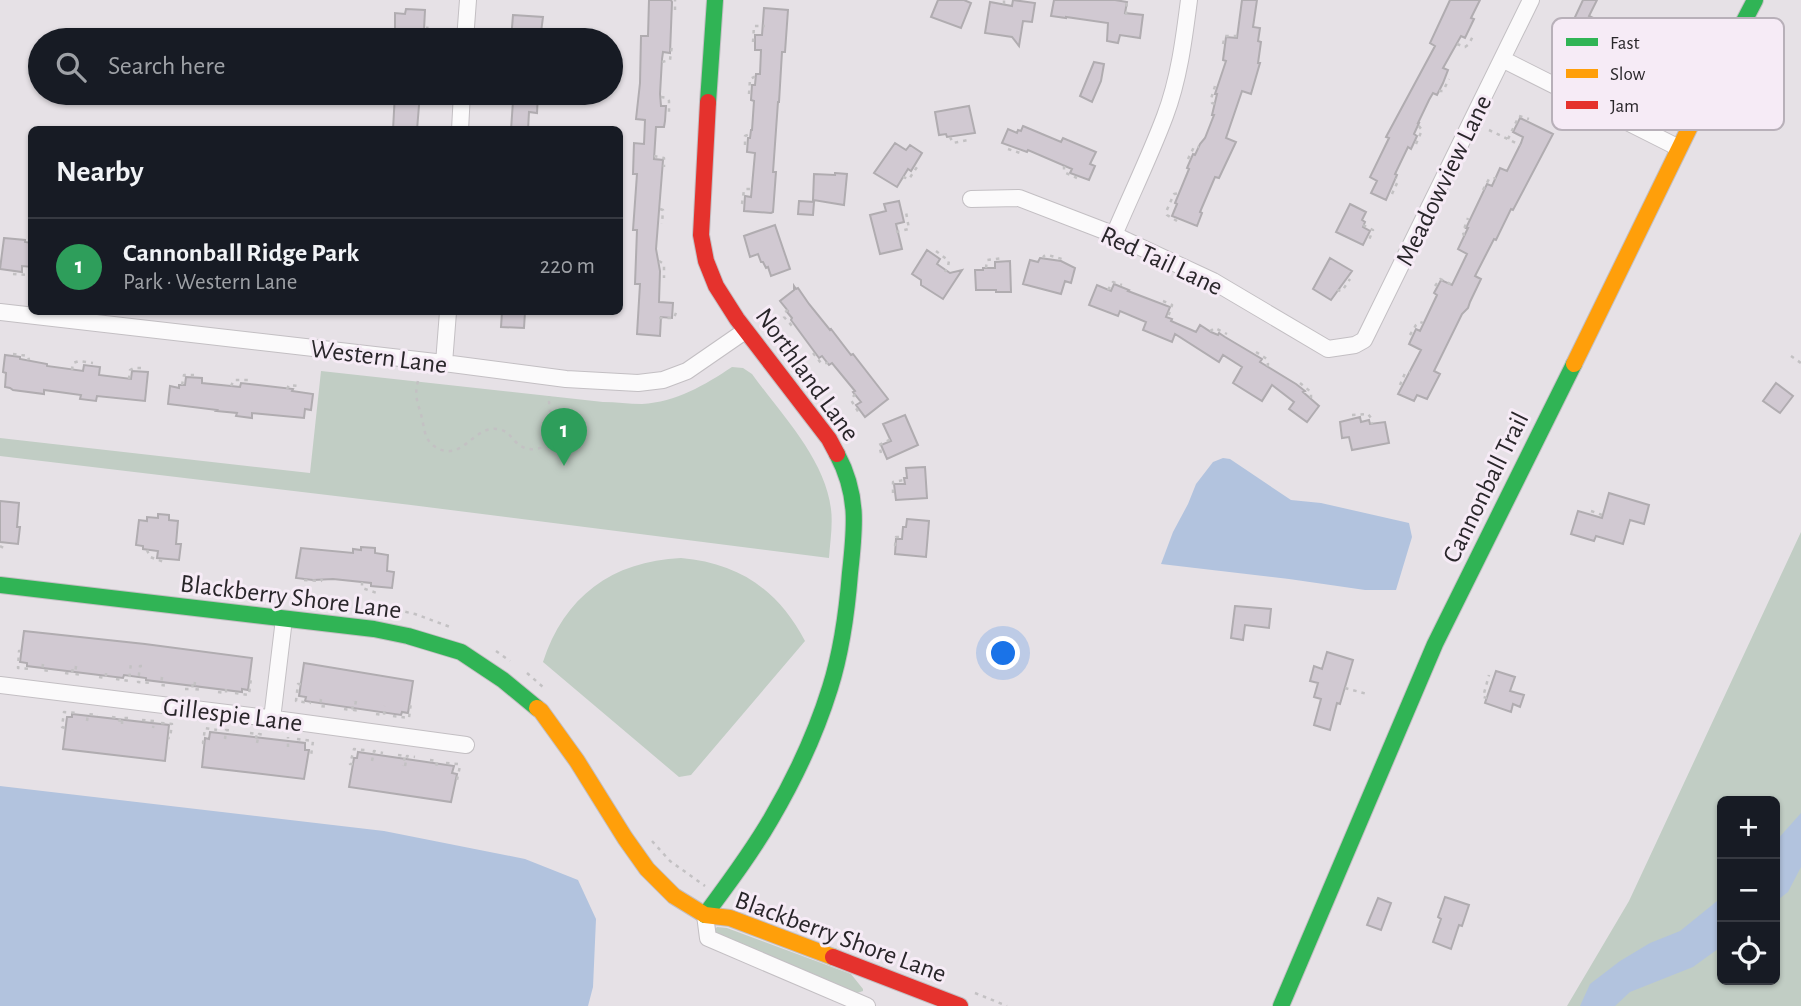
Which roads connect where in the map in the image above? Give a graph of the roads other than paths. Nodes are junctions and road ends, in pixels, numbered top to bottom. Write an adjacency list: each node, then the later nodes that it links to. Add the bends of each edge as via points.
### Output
1 (468, 0): 7 (street)
2 (715, 0): 19 (street, Northland Lane, via 701,235 716,286)
3 (1189, 0): 16 (street, via 1166,115)
4 (1531, 0): 8 (street, Meadowview Lane)
5 (1755, 0): 6 (street, Cannonball Trail)
6 (1746, 18)
7 (466, 28)
8 (1502, 59): 9 (street); 20 (street, Meadowview Lane, via 1364,340)
9 (1552, 84)
10 (461, 105): 11 (street)
11 (460, 126)
12 (1643, 130): 14 (street)
13 (1688, 130): 14 (street, Cannonball Trail)
14 (1679, 148): 30 (street, Cannonball Trail, via 1436,644)
15 (971, 199): 16 (street, Red Tail Lane, via 1019,198)
16 (1114, 235): 20 (street, Red Tail Lane, via 1213,281 1328,349)
17 (0, 312): 21 (street, Western Lane)
18 (448, 315): 21 (street)
19 (745, 331): 21 (street, Western Lane, via 687,371 638,383); 27 (street, Northland Lane, via 829,439 851,485 855,523 846,618 830,687 802,759 771,819)
20 (1343, 348)
21 (444, 363)
22 (0, 585): 23 (street, Blackberry Shore Lane)
23 (284, 618): 25 (street); 27 (street, Blackberry Shore Lane, via 408,636 461,652 503,680 541,711 647,869 674,896)
24 (0, 685): 25 (street, Gillespie Lane)
25 (272, 719): 26 (street, Gillespie Lane)
26 (466, 746)
27 (705, 915): 28 (street, Blackberry Shore Lane, via 708,937); 29 (street, Blackberry Shore Lane, via 730,918)
28 (867, 1006)
29 (960, 1006)
30 (1281, 1006)

